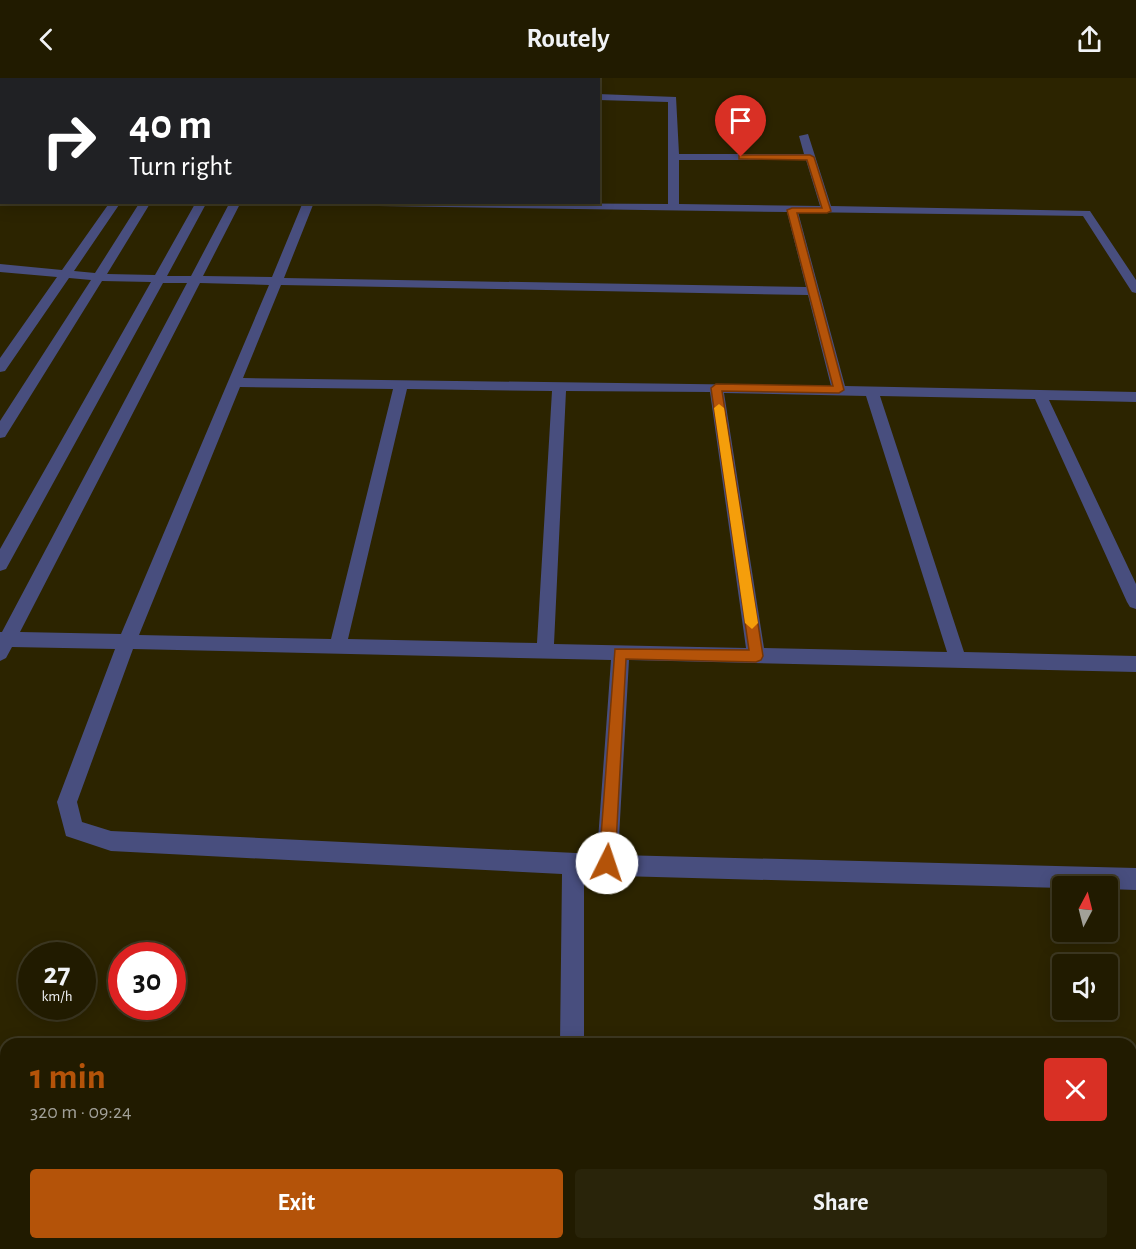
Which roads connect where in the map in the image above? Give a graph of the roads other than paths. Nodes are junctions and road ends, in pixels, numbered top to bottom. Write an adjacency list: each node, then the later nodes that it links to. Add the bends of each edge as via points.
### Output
1 (600, 97): 3 (street, via 673,99)
2 (804, 136): 4 (street)
3 (673, 157): 4 (street); 12 (street)
4 (810, 157): 14 (street)
5 (115, 204): 16 (street)
6 (145, 204): 17 (street)
7 (201, 204): 18 (street)
8 (235, 204): 19 (street)
9 (310, 204): 20 (street)
10 (436, 204): 11 (street)
11 (567, 205): 12 (street)
12 (674, 208): 13 (street)
13 (792, 210): 14 (street); 22 (street)
14 (827, 211): 21 (street, via 1086,213)
15 (0, 268): 16 (street)
16 (67, 274): 17 (street); 23 (street)
17 (98, 276): 18 (street); 32 (street)
18 (159, 279): 19 (street); 33 (street)
19 (197, 279): 20 (street); 36 (street)
20 (276, 280): 22 (street); 24 (street)
21 (1136, 290)
22 (813, 291): 28 (street)
23 (0, 368)
24 (235, 381): 25 (street); 35 (street)
25 (401, 383): 26 (street); 37 (street)
26 (559, 386): 27 (street); 38 (street)
27 (716, 388): 28 (street); 40 (street)
28 (839, 390): 29 (street)
29 (871, 391): 30 (street); 41 (street)
30 (1041, 394): 31 (street); 34 (street)
31 (1136, 397)
32 (0, 433)
33 (0, 564)
34 (1136, 602)
35 (127, 642): 36 (street); 37 (street); 44 (street, via 67,802 73,829 111,841)
36 (3, 644)
37 (338, 646): 38 (street)
38 (545, 651): 39 (street)
39 (620, 653): 40 (street); 43 (street)
40 (756, 656): 41 (street)
41 (958, 660): 42 (street)
42 (1136, 664)
43 (607, 863): 44 (street); 45 (street)
44 (573, 864): 46 (street)
45 (1136, 879)
46 (572, 1038)

